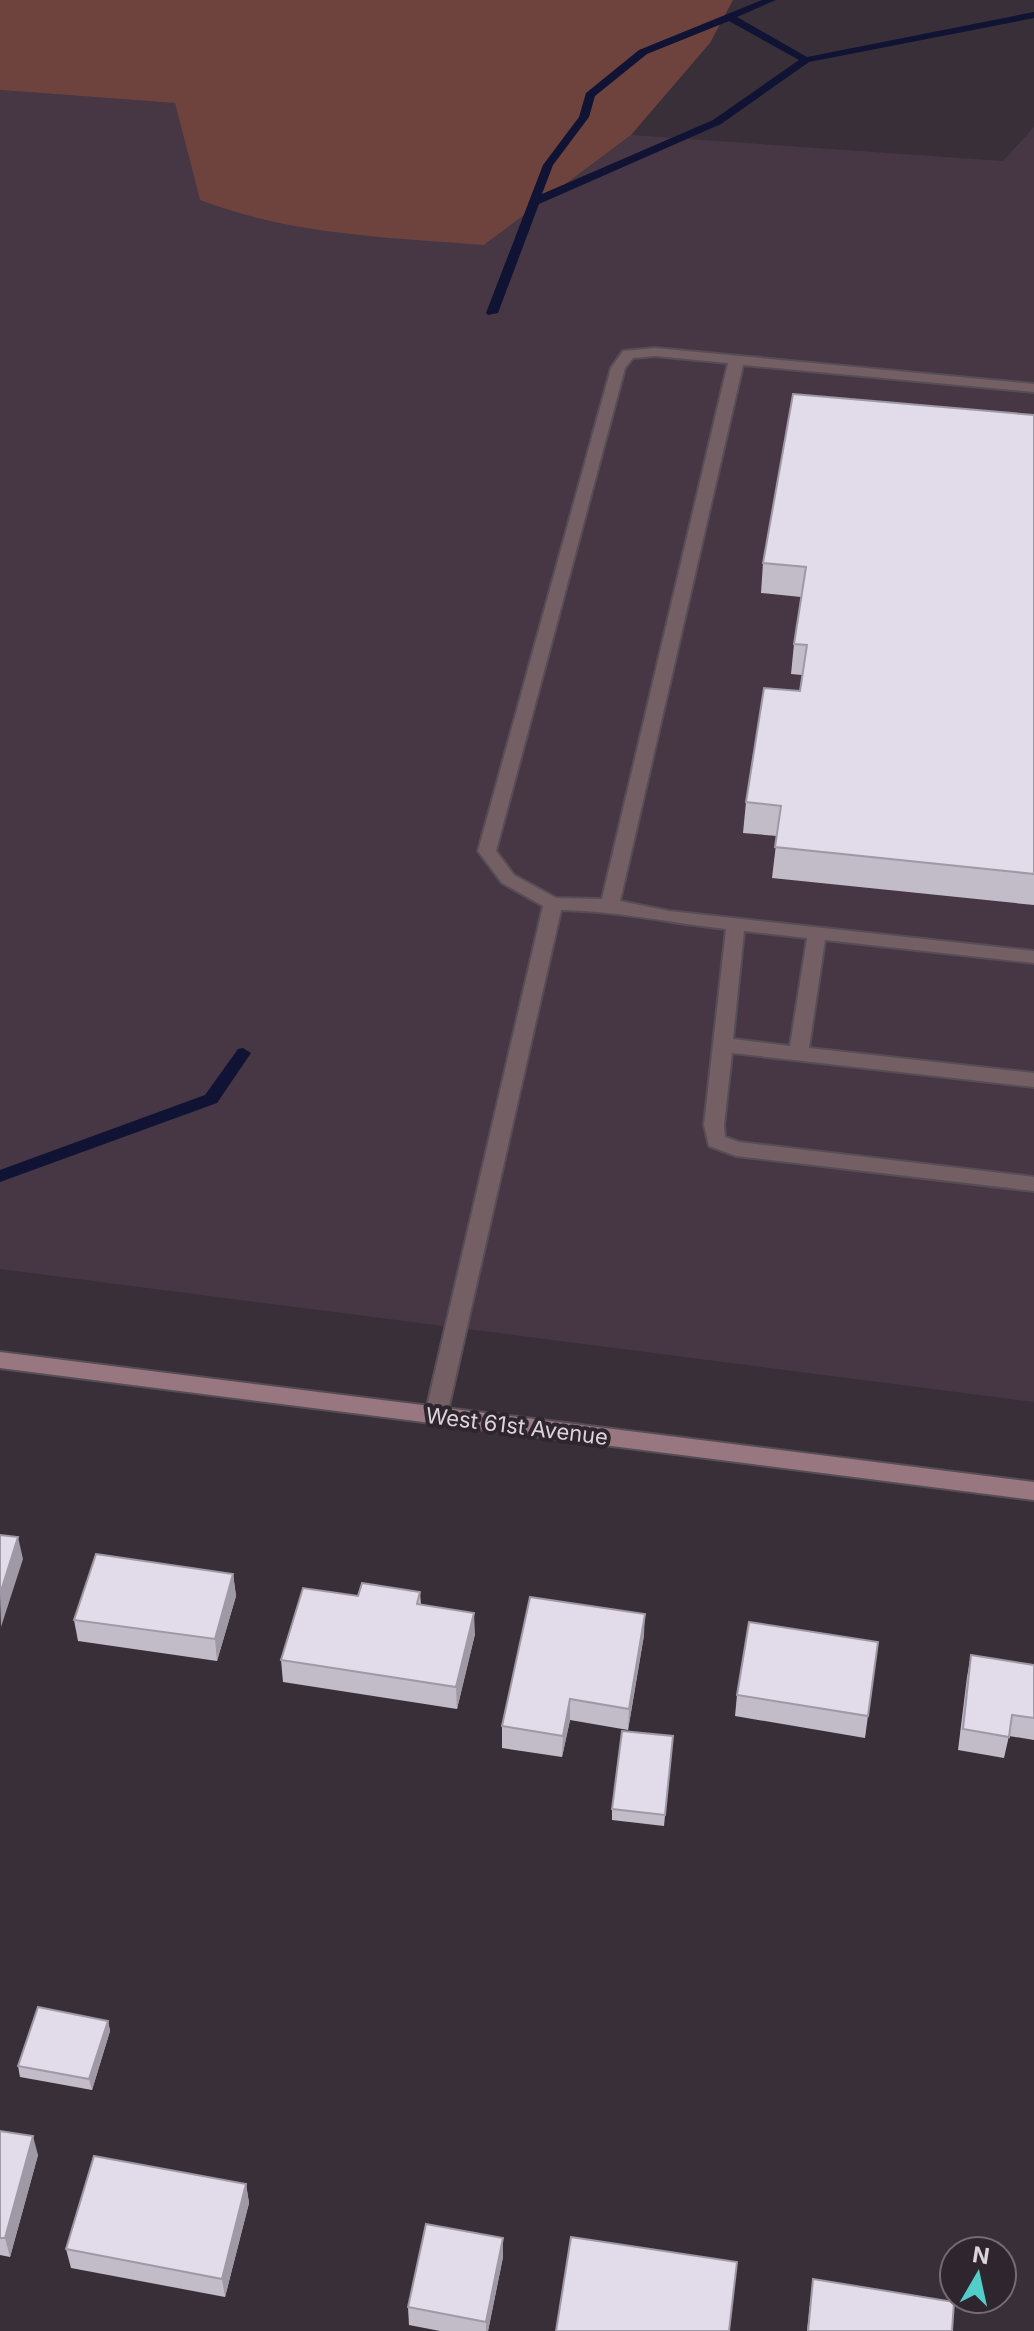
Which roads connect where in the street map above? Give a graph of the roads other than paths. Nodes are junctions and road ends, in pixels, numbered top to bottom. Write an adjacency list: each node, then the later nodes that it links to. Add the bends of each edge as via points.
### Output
1 (736, 362): 2 (lane); 3 (lane, via 655,352 628,354 618,368 487,851 508,879); 4 (lane)
2 (1034, 388)
3 (553, 904): 4 (lane); 13 (lane)
4 (610, 905): 5 (lane)
5 (736, 924): 6 (lane); 8 (lane)
6 (817, 933): 7 (lane); 9 (lane)
7 (1034, 957)
8 (723, 1045): 9 (lane); 11 (lane, via 716,1141 736,1149)
9 (799, 1053): 10 (lane)
10 (1034, 1080)
11 (1034, 1184)
12 (0, 1360): 13 (main road, West 61st Avenue)
13 (436, 1415): 14 (main road, West 61st Avenue)
14 (1034, 1491)

